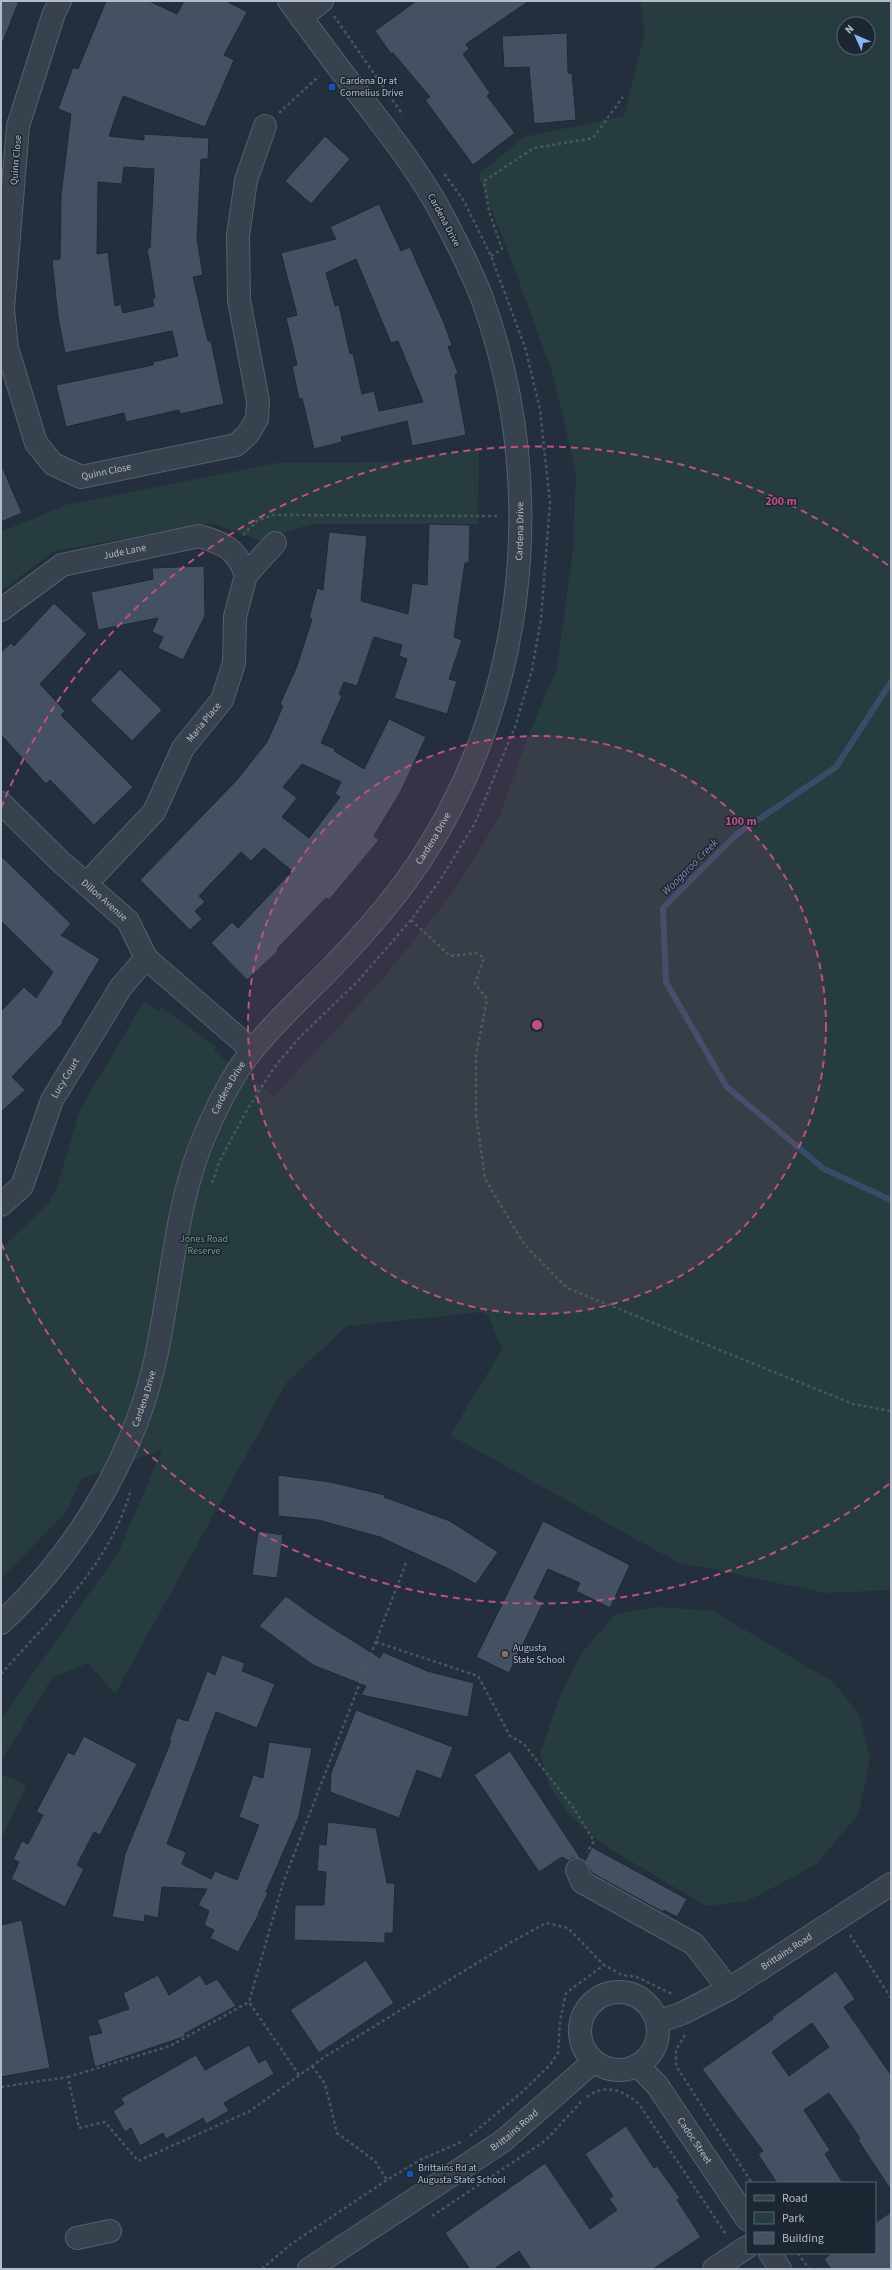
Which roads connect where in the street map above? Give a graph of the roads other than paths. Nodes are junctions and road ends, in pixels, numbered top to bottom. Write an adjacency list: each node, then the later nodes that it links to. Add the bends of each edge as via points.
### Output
1 (60, 1): 4 (street, Quinn Close, via 18,126 3,309 7,348 36,443 53,464 81,477 236,445 248,434 257,419 258,401 239,300 238,236 246,180)
2 (327, 7): 3 (street)
3 (295, 9): 11 (street, Cardena Drive, via 422,179 456,241 482,300 501,358 512,410 518,455 521,516 519,568 509,645 496,699 475,756 436,834 406,881 377,918)
4 (265, 126)
5 (275, 543): 6 (street, Maria Place)
6 (246, 575): 7 (street, Jude Lane, via 240,560 231,549 199,536 62,565); 9 (street, Maria Place, via 235,617 234,663 222,700 183,748 154,812)
7 (1, 610)
8 (1, 803): 9 (street, Dillon Avenue)
9 (87, 883): 10 (street, Dillon Avenue, via 128,921)
10 (146, 958): 11 (street, Dillon Avenue); 12 (street, Lucy Court, via 121,987 52,1100 22,1186)
11 (252, 1050): 13 (street, Cardena Drive, via 222,1097 203,1138 184,1204 152,1372 127,1445 104,1491 68,1549 42,1581)
12 (1, 1205)
13 (1, 1623)
14 (577, 1870): 16 (street, via 582,1882 694,1944)
15 (891, 1884): 16 (street, Brittains Road)
16 (728, 1989): 17 (street, Brittains Road, via 683,2013)
17 (657, 2022): 18 (street, via 654,2012 647,2003 628,1993 606,1993 596,1999 584,2013 579,2030 580,2042); 19 (street, via 657,2042)
18 (593, 2062): 19 (street, via 615,2071); 25 (street, Brittains Road, via 503,2141)
19 (638, 2066): 20 (street, Cadoc Street, via 657,2085)
20 (746, 2218)
21 (110, 2231): 22 (street)
22 (77, 2238)
23 (738, 2243): 26 (street)
24 (771, 2254): 27 (street)
25 (309, 2269)
26 (714, 2269)
27 (780, 2269)

